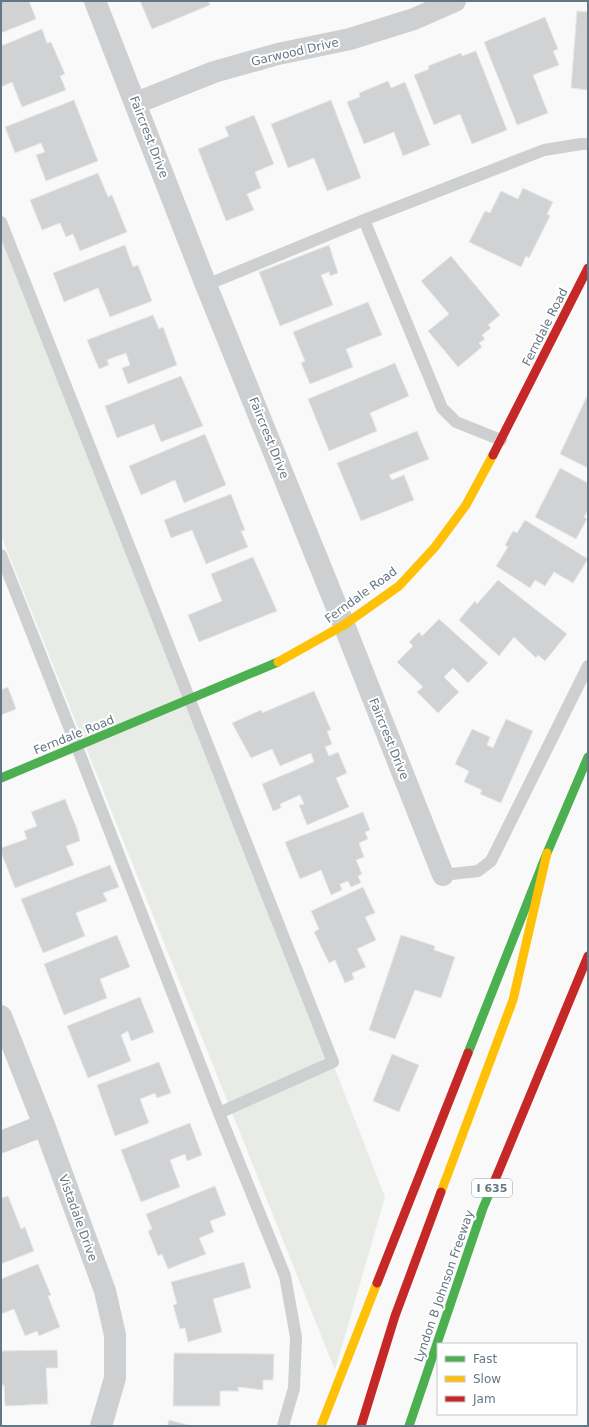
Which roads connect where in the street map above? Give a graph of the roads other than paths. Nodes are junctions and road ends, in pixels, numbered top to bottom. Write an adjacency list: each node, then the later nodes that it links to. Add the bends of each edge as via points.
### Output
1 (96, 1): 3 (street, Faircrest Drive)
2 (455, 1): 3 (street, Garwood Drive, via 414,19 350,39 278,54 214,72)
3 (136, 103): 8 (street, Faircrest Drive)
4 (588, 144): 5 (lane, via 544,150)
5 (364, 220): 8 (lane); 9 (lane, via 442,408 456,422)
6 (1, 222): 13 (lane)
7 (588, 268): 9 (main road, Ferndale Road)
8 (206, 285): 11 (street, Faircrest Drive)
9 (501, 440): 11 (main road, Ferndale Road, via 466,505 436,547 399,586)
10 (1, 554): 14 (lane)
11 (344, 625): 13 (main road, Ferndale Road, via 270,666); 18 (street, Faircrest Drive)
12 (588, 666): 18 (lane, via 491,861 478,870)
13 (189, 700): 14 (main road, Ferndale Road); 21 (lane, via 333,1062)
14 (77, 747): 16 (main road, Ferndale Road); 21 (lane)
15 (588, 757): 17 (main road)
16 (1, 778)
17 (547, 853): 28 (main road); 29 (main road, via 513,1000 395,1316)
18 (443, 875)
19 (588, 956): 24 (main road, Lyndon B Johnson Freeway / I 635, via 484,1208)
20 (1, 1016): 22 (street, Vistadale Drive)
21 (218, 1113): 27 (lane, via 285,1276 296,1337 294,1388)
22 (44, 1125): 23 (street); 26 (street, Vistadale Drive, via 105,1291 115,1335 115,1378)
23 (1, 1142)
24 (438, 1343)
25 (437, 1345): 30 (main road, Lyndon B Johnson Freeway / I 635)
26 (101, 1426)
27 (283, 1426)
28 (321, 1426)
29 (361, 1426)
30 (409, 1426)

